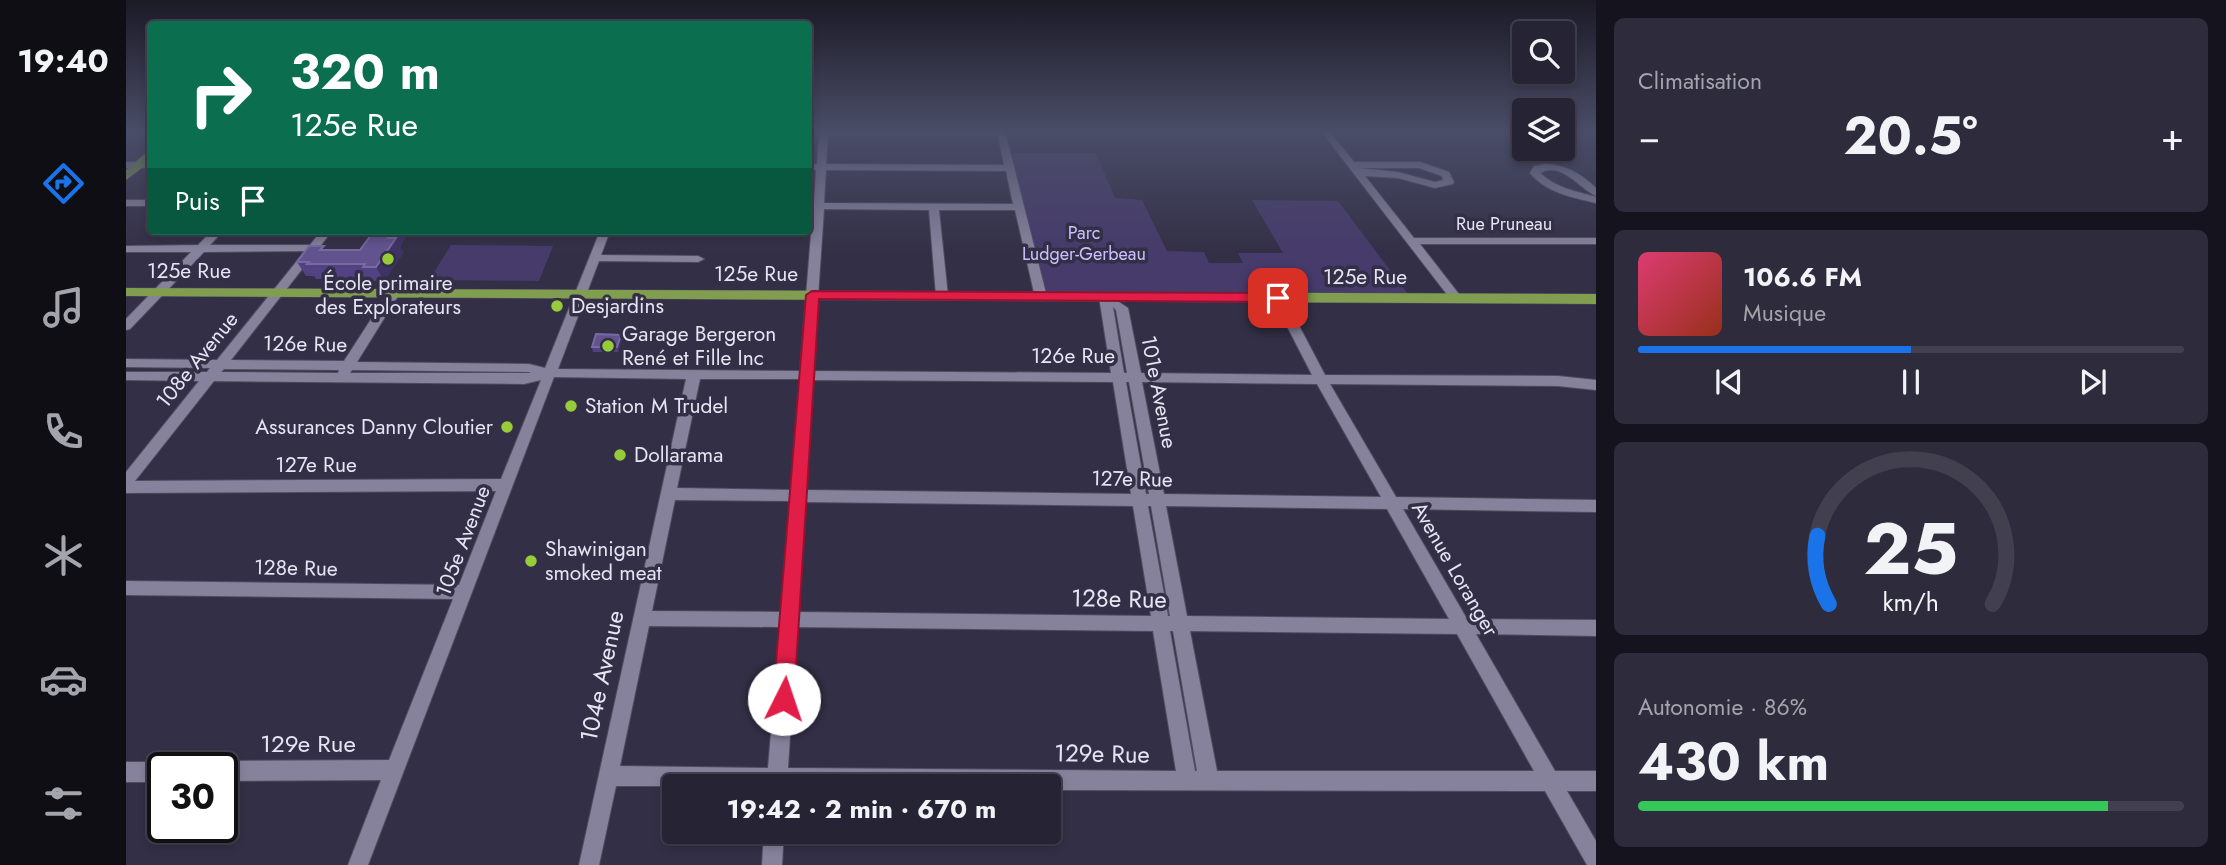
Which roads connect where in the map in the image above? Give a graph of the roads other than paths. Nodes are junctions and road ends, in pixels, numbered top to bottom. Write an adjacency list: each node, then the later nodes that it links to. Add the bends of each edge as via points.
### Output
1 (815, 171): 12 (street)
2 (1011, 171): 14 (street)
3 (1356, 171): 18 (street)
4 (1371, 171): 5 (street, via 1435,185 1449,182 1446,174)
5 (1438, 171)
6 (1535, 171): 9 (street, via 1546,184)
7 (1568, 171): 8 (street)
8 (1596, 193)
9 (1596, 200)
10 (126, 203): 11 (street)
11 (147, 203)
12 (814, 206): 13 (street); 30 (street)
13 (934, 207): 14 (street); 31 (street)
14 (1020, 207): 32 (street)
15 (214, 235): 21 (street)
16 (324, 235): 22 (street, 108e Avenue)
17 (604, 235): 23 (street, 105e Avenue)
18 (1412, 241): 19 (street, Rue Pruneau); 35 (street)
19 (1596, 241)
20 (126, 248): 21 (street)
21 (201, 248): 22 (street); 26 (street)
22 (313, 248): 27 (street, 108e Avenue)
23 (595, 258): 24 (street); 29 (street, 105e Avenue)
24 (698, 259)
25 (126, 292): 26 (main road, 125e Rue)
26 (159, 292): 27 (main road, 125e Rue); 37 (street)
27 (278, 293): 28 (main road, 125e Rue); 39 (street, 108e Avenue)
28 (394, 293): 29 (main road, 125e Rue); 40 (street)
29 (580, 294): 30 (main road, 125e Rue); 42 (street, 105e Avenue)
30 (812, 295): 31 (main road, 125e Rue); 44 (street)
31 (942, 296): 32 (main road, 125e Rue)
32 (1041, 297): 33 (main road, 125e Rue)
33 (1105, 297): 34 (main road, 125e Rue); 48 (street, 101e Avenue); 49 (street, 101e Avenue, via 1122,308)
34 (1278, 298): 35 (main road, 125e Rue); 50 (street, Avenue Loranger)
35 (1456, 298): 36 (main road, 125e Rue)
36 (1596, 299)
37 (126, 326)
38 (126, 363): 39 (street, 126e Rue)
39 (221, 364): 40 (street, 126e Rue); 46 (street, 108e Avenue)
40 (348, 365): 41 (street, 126e Rue); 47 (street)
41 (480, 373): 42 (street, 126e Rue, via 524,379); 47 (street, 126e Rue)
42 (550, 373): 43 (street, 126e Rue); 53 (street, 105e Avenue)
43 (694, 374): 44 (street, 126e Rue); 54 (street, 104e Avenue)
44 (807, 375): 48 (street, 126e Rue); 55 (street)
45 (126, 376): 46 (street, 126e Rue)
46 (210, 377): 47 (street, 126e Rue); 52 (street, 108e Avenue)
47 (340, 378)
48 (1118, 378): 49 (street, 126e Rue); 56 (street, 101e Avenue)
49 (1135, 378): 50 (street, 126e Rue); 57 (street, 101e Avenue)
50 (1321, 379): 51 (street, 126e Rue); 58 (street, Avenue Loranger)
51 (1596, 385)
52 (126, 484): 53 (street, 127e Rue)
53 (507, 485): 61 (street, 105e Avenue)
54 (668, 494): 55 (street, 127e Rue); 62 (street, 104e Avenue)
55 (798, 496): 56 (street, 127e Rue); 63 (street)
56 (1139, 500): 57 (street, 127e Rue); 64 (street, 101e Avenue)
57 (1157, 500): 58 (street, 127e Rue); 65 (street, 101e Avenue)
58 (1393, 503): 59 (street, 127e Rue); 66 (street, Avenue Loranger)
59 (1596, 506)
60 (126, 588): 61 (street, 128e Rue)
61 (466, 592): 68 (street, 105e Avenue)
62 (642, 618): 63 (street, 128e Rue); 73 (street, 104e Avenue)
63 (789, 620): 64 (street, 128e Rue); 72 (street)
64 (1160, 624): 65 (street, 128e Rue); 76 (street, 101e Avenue)
65 (1180, 624): 66 (street, 128e Rue); 77 (street, 101e Avenue)
66 (1464, 627): 67 (street, 128e Rue); 78 (street, Avenue Loranger)
67 (1596, 628)
68 (395, 770): 69 (street, 129e Rue); 82 (street, 105e Avenue)
69 (238, 771)
70 (126, 772): 71 (street)
71 (147, 772)
72 (778, 774)
73 (608, 776): 74 (street, 129e Rue); 83 (street, 104e Avenue)
74 (662, 778)
75 (1061, 781): 76 (street, 129e Rue)
76 (1187, 781): 77 (street, 129e Rue)
77 (1209, 781): 78 (street, 129e Rue)
78 (1552, 781): 79 (street, 129e Rue); 81 (street, Avenue Loranger)
79 (1596, 781)
80 (773, 844): 84 (street)
81 (1596, 861)
82 (358, 865)
83 (589, 865)
84 (772, 865)

